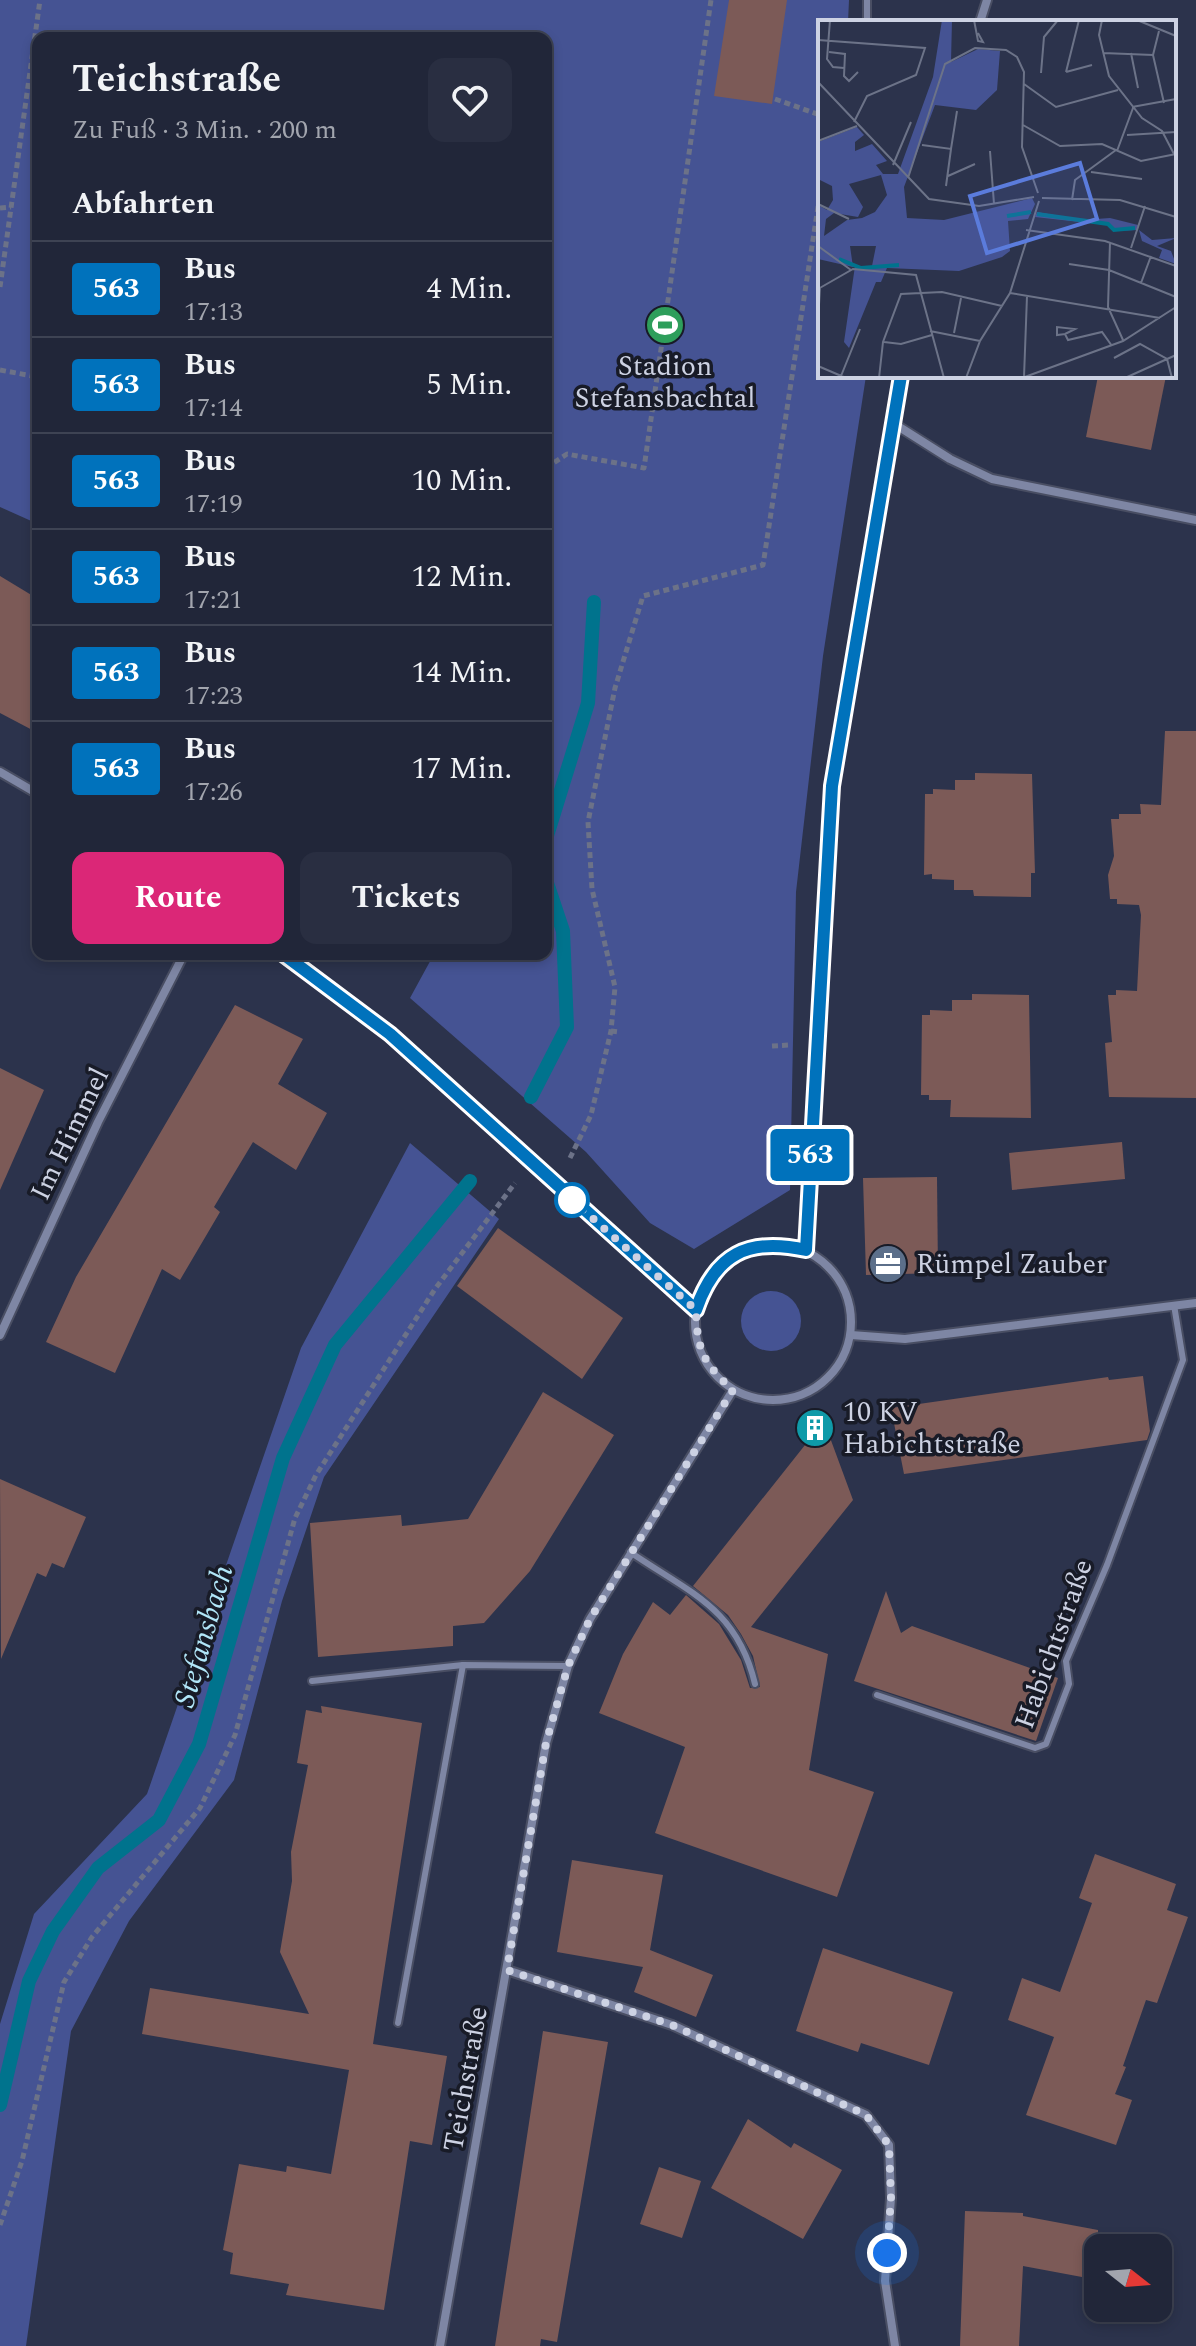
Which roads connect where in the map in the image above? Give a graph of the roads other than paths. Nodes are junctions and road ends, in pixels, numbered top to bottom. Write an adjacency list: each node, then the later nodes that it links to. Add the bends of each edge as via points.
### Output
1 (987, 0): 2 (street)
2 (981, 20)
3 (901, 378): 4 (street)
4 (893, 423): 5 (street, via 992,479); 10 (street, via 832,786)
5 (1196, 520)
6 (0, 772): 7 (street)
7 (32, 791)
8 (181, 960): 14 (street, Im Himmel, via 98,1122)
9 (291, 960): 13 (street, via 390,1034)
10 (806, 1250): 13 (street, via 777,1243 749,1247 723,1261 705,1282); 15 (street, via 829,1267 845,1289)
11 (1196, 1303): 12 (street)
12 (1174, 1305): 15 (street, via 905,1339); 22 (lane, Habichtstraße, via 1183,1360 1066,1661 1069,1684 1046,1744 1035,1748)
13 (696, 1310): 16 (street, via 697,1342 710,1369)
14 (0, 1335)
15 (851, 1335): 16 (street, via 832,1374 811,1392 785,1400 757,1400)
16 (733, 1390): 17 (street, Teichstraße)
17 (630, 1552): 19 (street, Teichstraße); 21 (lane, via 725,1617 747,1652)
18 (463, 1665): 19 (lane); 20 (lane); 24 (lane)
19 (568, 1666): 23 (street, Teichstraße, via 546,1743)
20 (312, 1681)
21 (755, 1684)
22 (877, 1695)
23 (507, 1970): 25 (street, Teichstraße); 26 (street, via 672,2025 866,2115 889,2145 885,2281)
24 (398, 2023)
25 (440, 2346)
26 (895, 2346)

